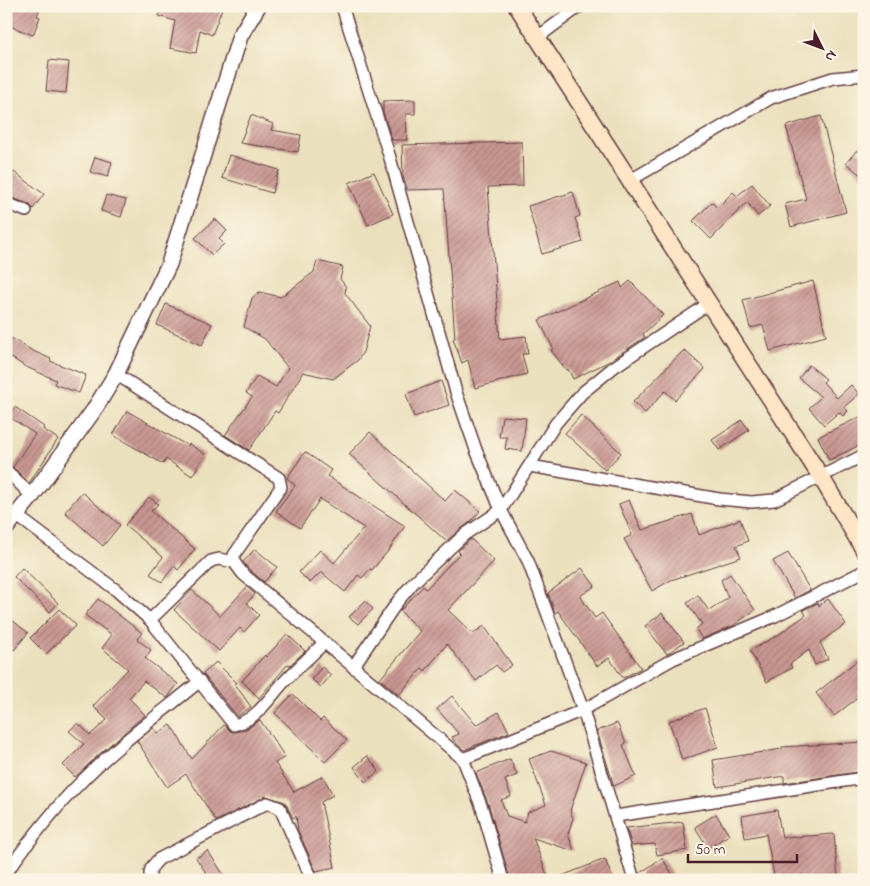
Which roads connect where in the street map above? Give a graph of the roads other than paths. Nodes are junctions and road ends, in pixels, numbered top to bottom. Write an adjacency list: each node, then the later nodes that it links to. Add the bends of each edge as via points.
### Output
1 (258, 6): 11 (street, via 240,36 169,264)
2 (342, 6): 17 (street, via 390,158 456,392)
3 (517, 6): 5 (main road)
4 (580, 6): 5 (street)
5 (538, 37): 7 (main road)
6 (864, 75): 7 (street, via 833,78 771,98)
7 (629, 181): 10 (main road)
8 (6, 203): 9 (street)
9 (26, 211)
10 (708, 304): 13 (street, via 614,367 582,393 556,423); 15 (main road)
11 (116, 374): 16 (street); 21 (street, via 279,478 281,487 234,555)
12 (864, 455): 15 (street)
13 (530, 466): 15 (street, via 752,502 774,500); 17 (street)
14 (6, 470): 16 (street)
15 (822, 477): 20 (main road)
16 (32, 496): 18 (street)
17 (502, 510): 25 (street, via 464,535 414,582); 27 (street, via 528,561)
18 (16, 515): 19 (street); 23 (street, via 116,590)
19 (6, 528)
20 (864, 550)
21 (234, 562): 23 (street, via 211,561); 24 (street, via 243,574)
22 (864, 571): 27 (street, via 775,616 673,659)
23 (150, 620): 26 (street)
24 (324, 643): 25 (street); 26 (street, via 245,723 234,725)
25 (353, 667): 28 (street)
26 (200, 681): 31 (street, via 81,781 31,838)
27 (583, 710): 28 (street); 30 (street)
28 (463, 759): 34 (street, via 482,808)
29 (864, 778): 30 (street)
30 (616, 816): 35 (street)
31 (6, 873)
32 (151, 880): 33 (street, via 151,867 159,859 267,804 280,808)
33 (312, 880)
34 (503, 880)
35 (634, 880)

